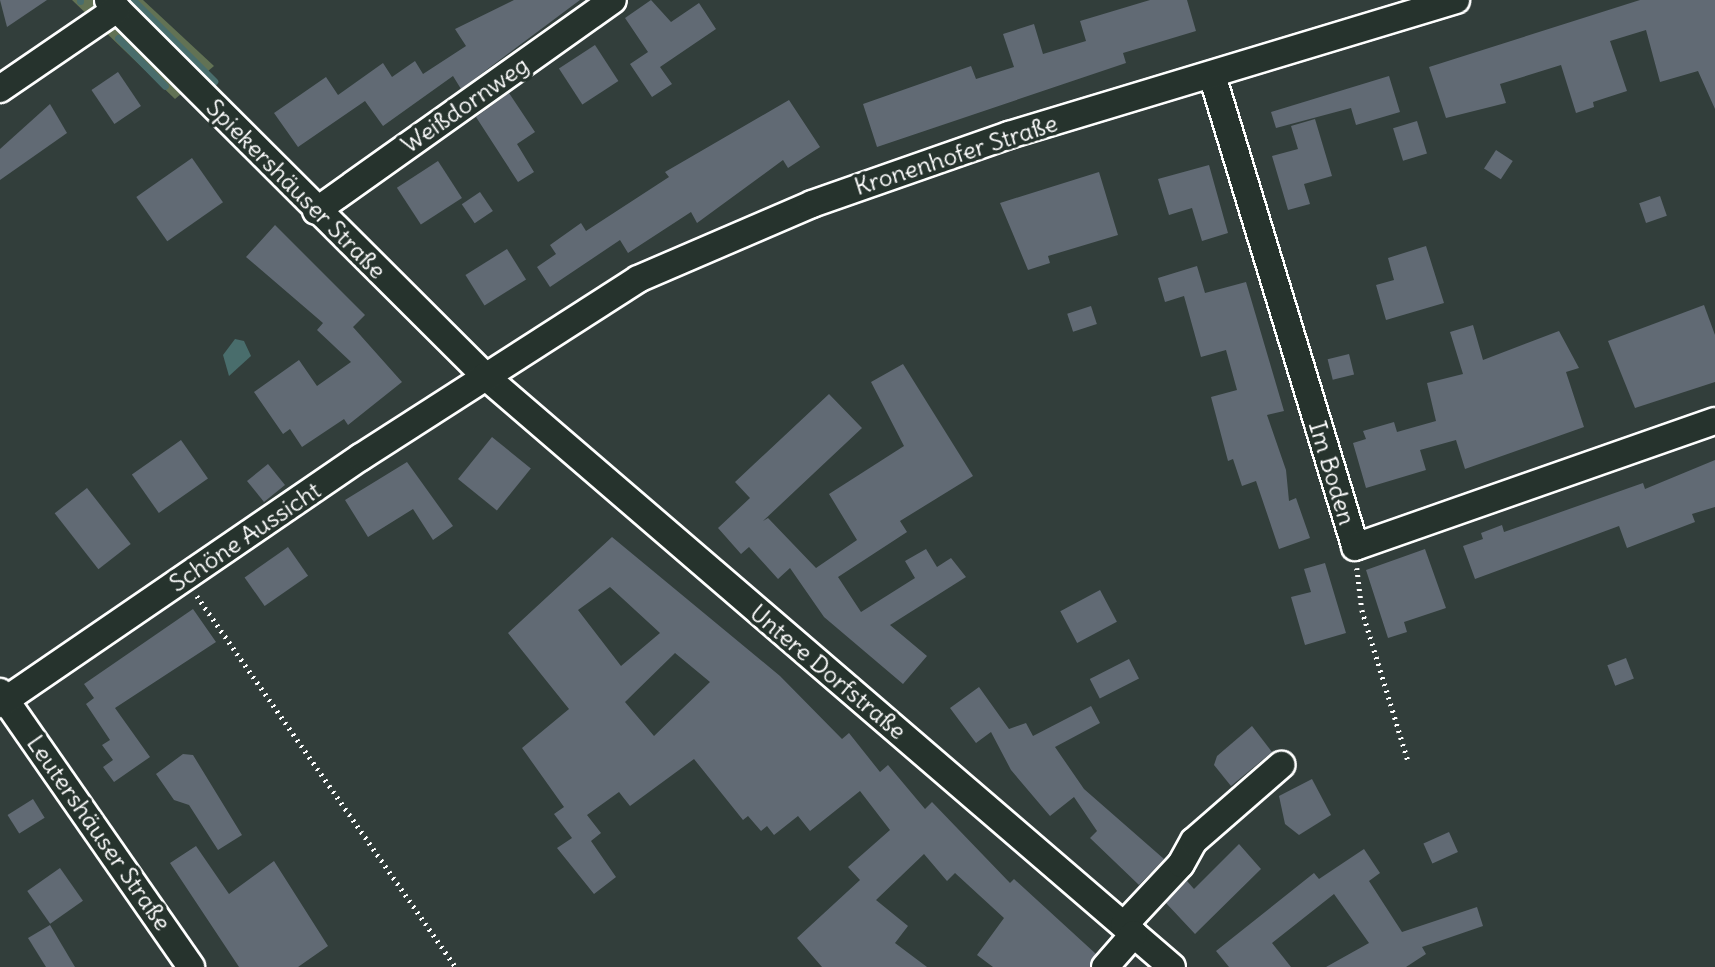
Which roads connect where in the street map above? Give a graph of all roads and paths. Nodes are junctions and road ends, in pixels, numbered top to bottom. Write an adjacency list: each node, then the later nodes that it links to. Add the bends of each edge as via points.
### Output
1 (613, 0): 6 (street, Weißdornweg)
2 (1456, 0): 4 (street, Kronenhofer Straße)
3 (113, 4): 5 (street); 6 (street, Spiekershäuser Straße)
4 (1212, 75): 7 (street, Kronenhofer Straße, via 812,204 638,279); 9 (street, Im Boden)
5 (0, 89)
6 (316, 211): 7 (street, Spiekershäuser Straße)
7 (485, 376): 10 (street, Schöne Aussicht); 14 (street, Untere Dorfstraße)
8 (1715, 421): 9 (street, Im Boden)
9 (1355, 547): 12 (path, via 1362,610)
10 (184, 579): 11 (street, Schöne Aussicht); 16 (path)
11 (2, 698): 15 (street, Leutershäuser Straße)
12 (1408, 760)
13 (1282, 765): 14 (street, via 1202,833)
14 (1129, 930): 17 (street); 18 (street, Untere Dorfstraße)
15 (191, 967)
16 (456, 967)
17 (1105, 967)
18 (1172, 967)

